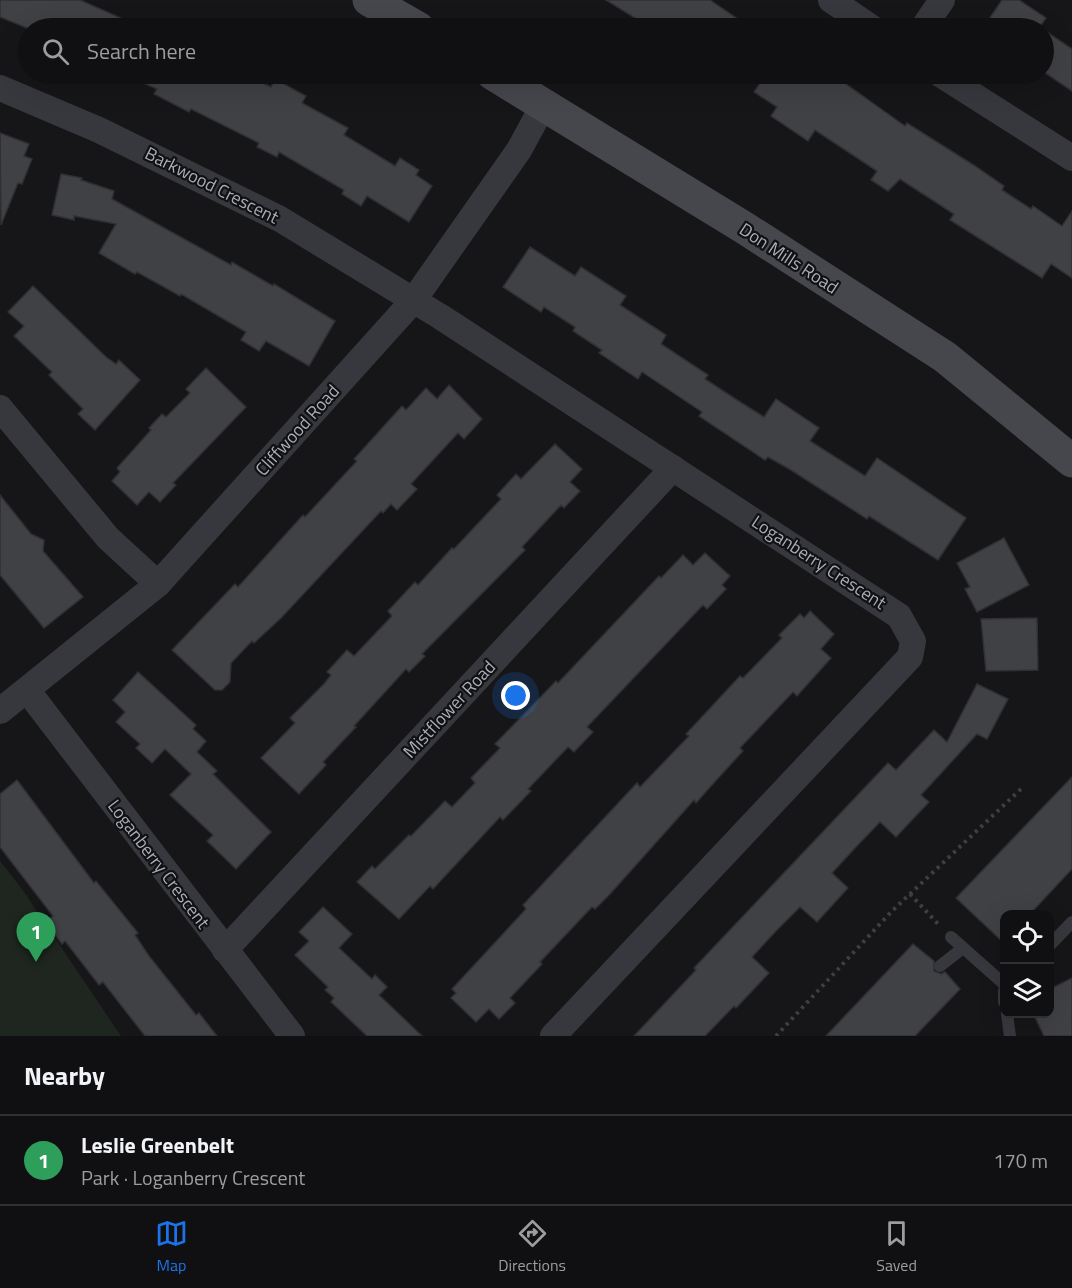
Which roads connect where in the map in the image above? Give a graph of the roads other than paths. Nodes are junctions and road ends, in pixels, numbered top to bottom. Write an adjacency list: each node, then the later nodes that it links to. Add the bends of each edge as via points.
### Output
1 (369, 0): 4 (main road)
2 (831, 0): 5 (street)
3 (942, 0): 6 (street)
4 (400, 18)
5 (857, 18)
6 (930, 18)
7 (510, 84): 10 (main road, Don Mills Road)
8 (956, 84): 11 (street)
9 (0, 88): 12 (street, Barkwood Crescent, via 225,190)
10 (544, 104): 12 (street, Cliffwood Road, via 519,150); 14 (main road, Don Mills Road, via 945,357)
11 (1072, 158)
12 (413, 301): 15 (street, Loganberry Crescent); 16 (street, Cliffwood Road)
13 (0, 408): 16 (street, via 108,538)
14 (1072, 461)
15 (673, 468): 23 (street, Mistflower Road); 28 (street, Loganberry Crescent, via 886,605 899,616 913,641 910,657)
16 (158, 584): 17 (street, Cliffwood Road)
17 (27, 690): 18 (street, Cliffwood Road); 23 (street, Loganberry Crescent)
18 (0, 711)
19 (1072, 922): 21 (lane)
20 (951, 937): 22 (lane)
21 (1054, 941)
22 (963, 948): 24 (lane); 25 (lane)
23 (225, 950): 27 (street, Loganberry Crescent)
24 (940, 966)
25 (1000, 980)
26 (1007, 1018): 29 (lane)
27 (292, 1036)
28 (553, 1036)
29 (1010, 1036)

